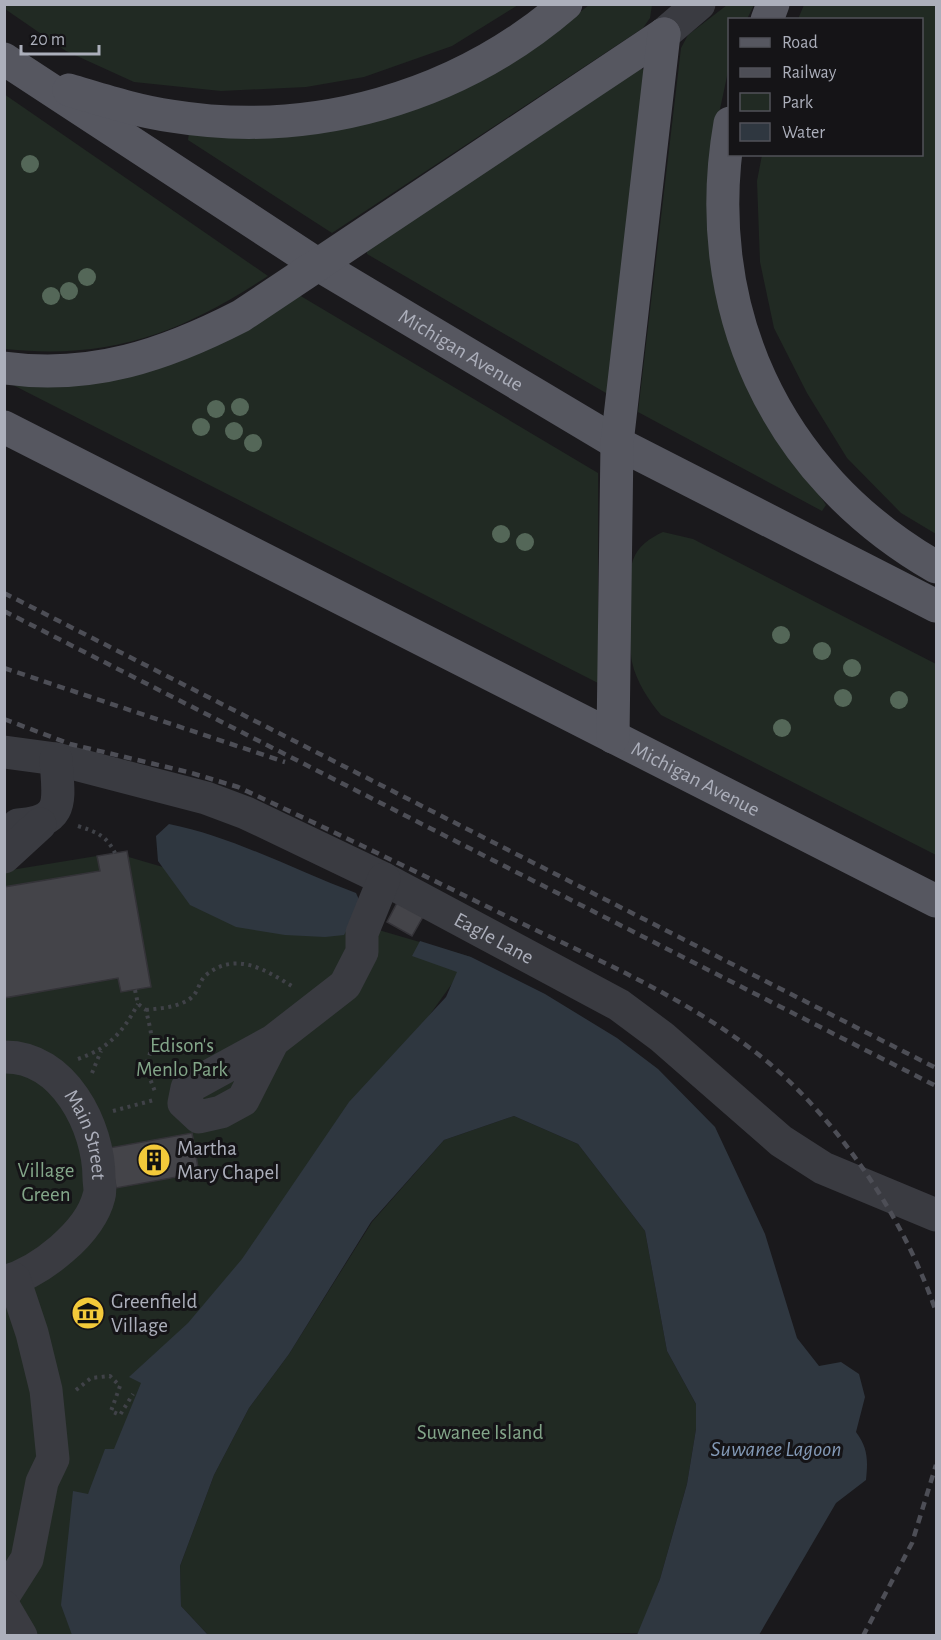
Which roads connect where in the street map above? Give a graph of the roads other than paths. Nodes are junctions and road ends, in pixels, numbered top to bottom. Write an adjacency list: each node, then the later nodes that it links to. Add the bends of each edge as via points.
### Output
1 (566, 4): 5 (main road, via 522,39 434,86 351,112 314,119 264,123 171,116)
2 (699, 4): 3 (street)
3 (667, 19): 7 (main road); 10 (main road)
4 (4, 59): 5 (main road, Michigan Avenue)
5 (36, 81): 7 (main road, Michigan Avenue)
6 (728, 131): 11 (main road, via 722,180 726,275 759,376 795,440 836,491 878,528)
7 (317, 264): 8 (main road, via 241,316 160,354 128,363 60,371); 10 (main road, Michigan Avenue)
8 (4, 368)
9 (4, 427): 13 (main road, Michigan Avenue)
10 (617, 443): 12 (main road, Michigan Avenue); 13 (main road)
11 (936, 567)
12 (936, 606)
13 (613, 737): 18 (main road, Michigan Avenue)
14 (4, 752): 15 (street, Eagle Lane)
15 (56, 759): 16 (street, via 58,803); 17 (street, Eagle Lane, via 206,798)
16 (4, 857)
17 (384, 879): 19 (street, via 362,933 362,952 345,985); 21 (street, Eagle Lane, via 619,1005 663,1037 781,1142 823,1168)
18 (936, 902)
19 (273, 1041)
20 (4, 1057): 22 (street, Main Street, via 43,1067 78,1100 99,1160 100,1195 89,1218 61,1250 40,1267)
21 (936, 1215)
22 (9, 1281): 23 (street, via 32,1333 46,1390 53,1459 42,1482 27,1559)
23 (4, 1595)
24 (4, 1607): 25 (street)
25 (21, 1635)

